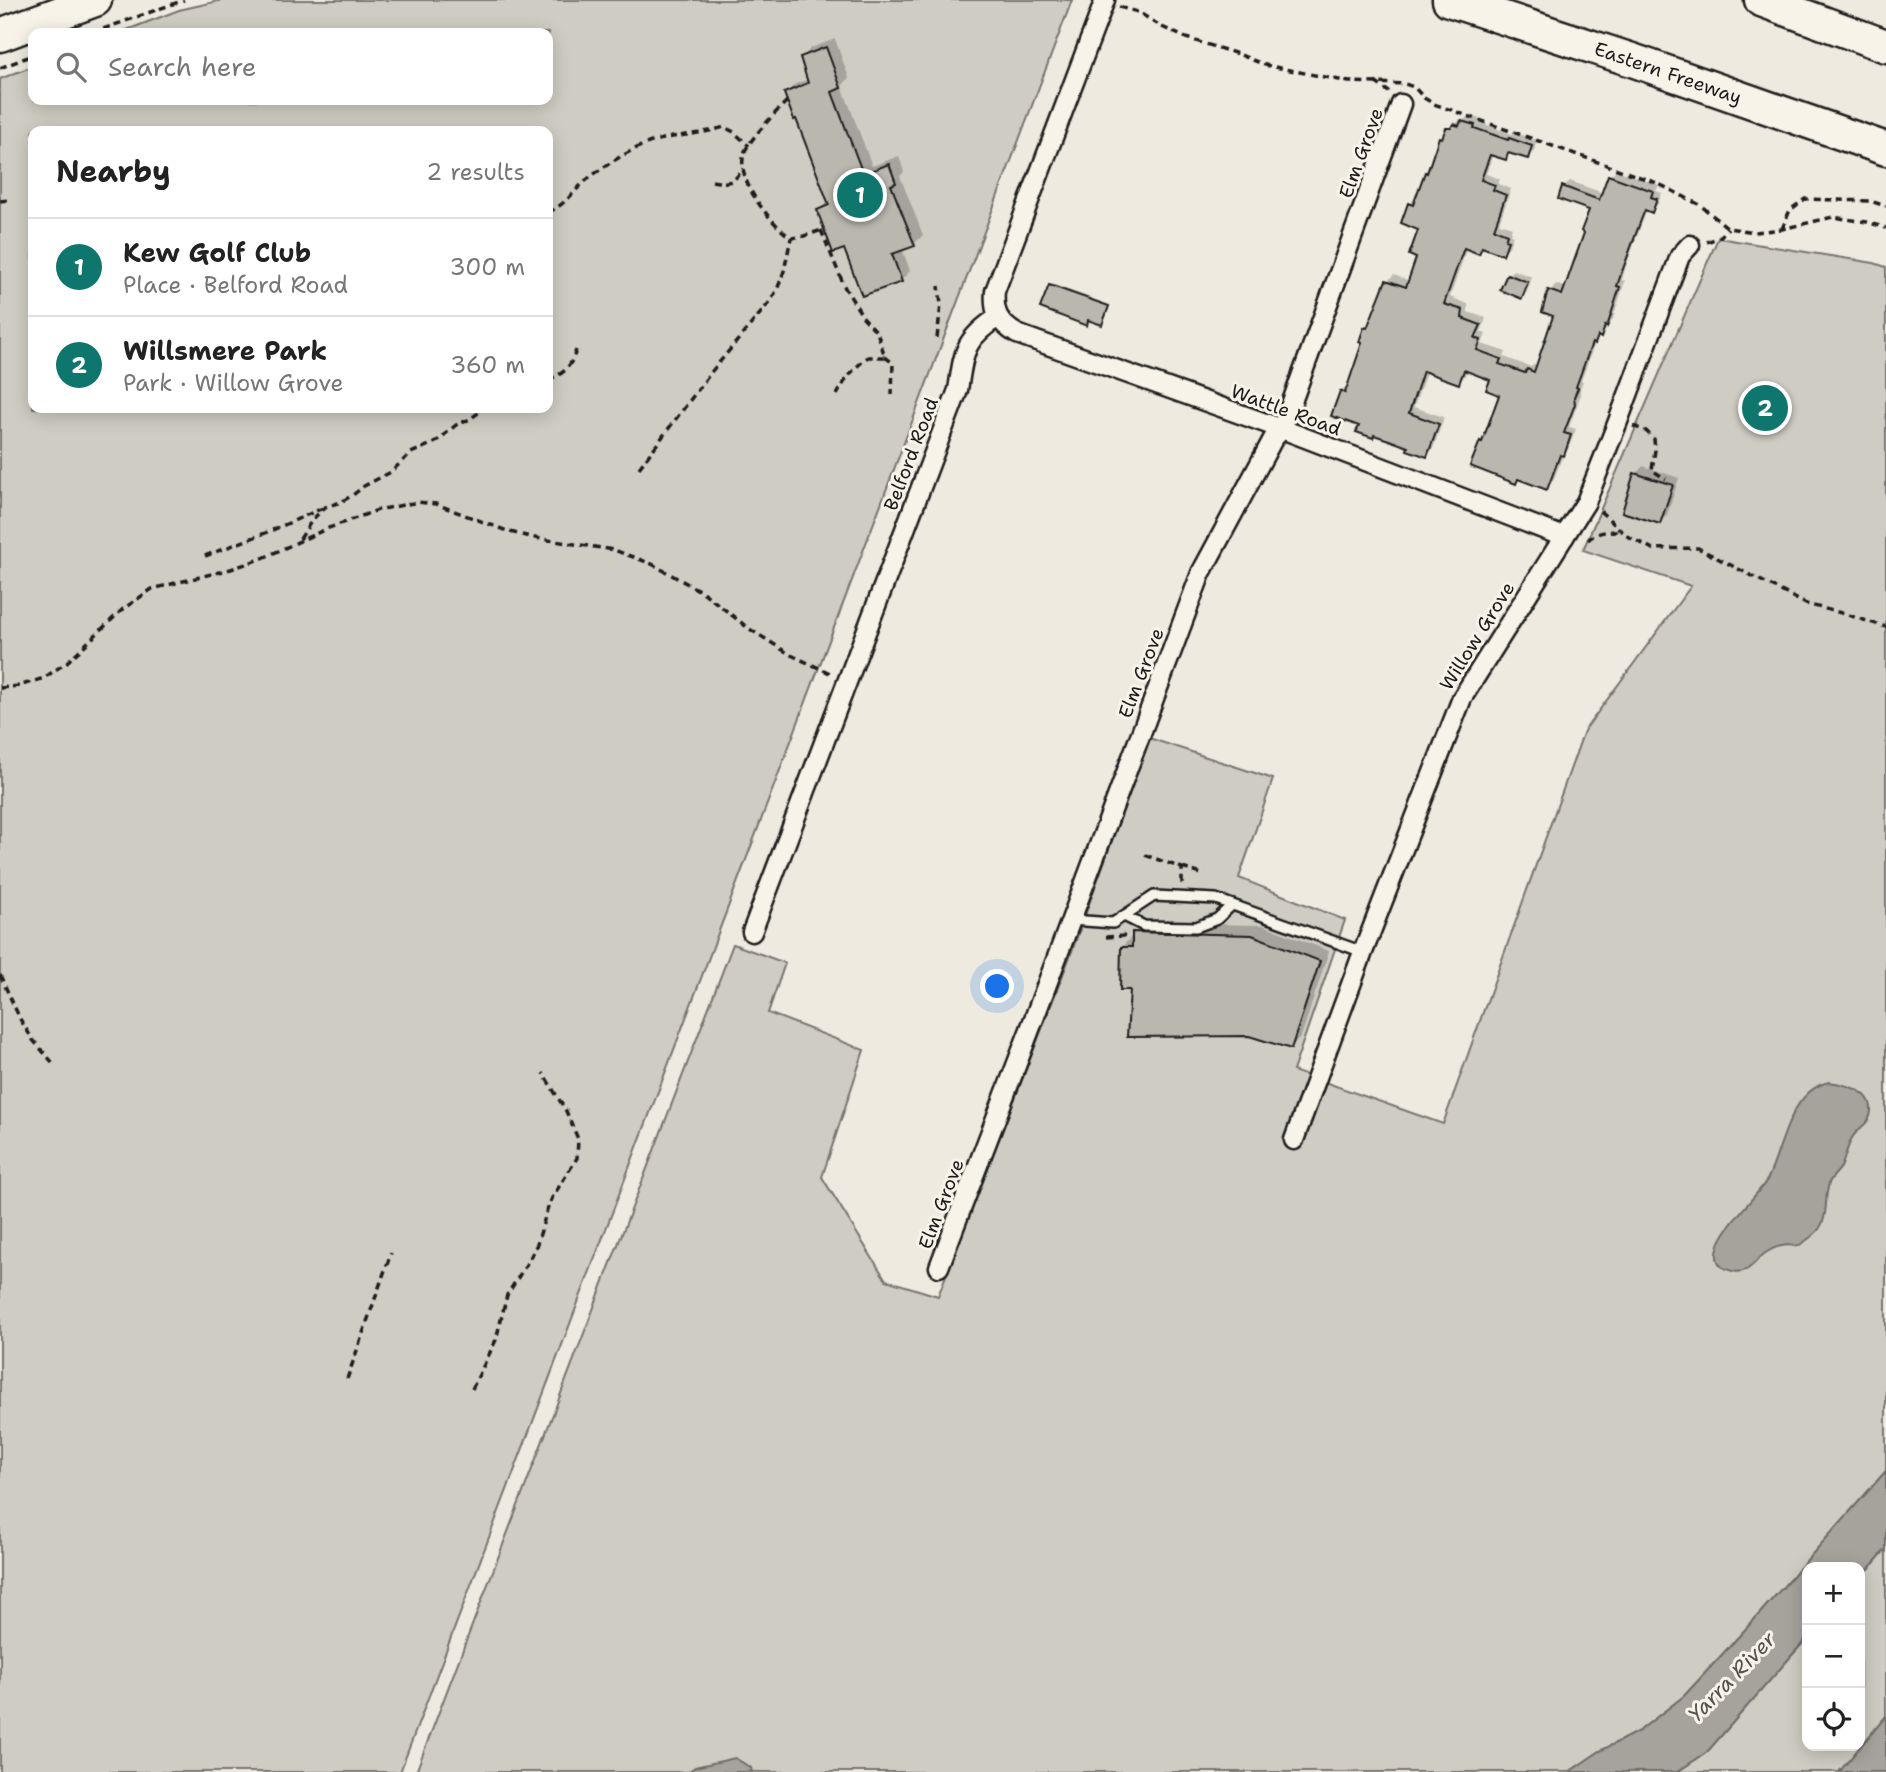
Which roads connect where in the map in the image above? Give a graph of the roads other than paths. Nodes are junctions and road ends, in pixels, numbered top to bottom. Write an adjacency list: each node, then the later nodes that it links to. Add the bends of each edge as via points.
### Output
1 (95, 0): 5 (highway)
2 (1105, 0): 10 (street, via 995,291)
3 (1449, 0): 8 (highway, Eastern Freeway)
4 (1761, 0): 6 (highway)
5 (0, 35)
6 (1886, 46)
7 (1401, 104): 11 (street, Elm Grove)
8 (1886, 149)
9 (1690, 245): 12 (street, Willow Grove, via 1680,256 1586,502)
10 (998, 317): 11 (street, Wattle Road, via 1017,334); 16 (street, Belford Road, via 977,332 963,356 958,390)
11 (1282, 429): 12 (street, Wattle Road); 15 (street, Elm Grove, via 1201,573)
12 (1564, 537): 17 (street, Willow Grove, via 1462,698)
13 (1232, 905): 14 (lane, via 1216,899 1154,896); 14 (lane, via 1217,919 1196,928 1144,926); 17 (lane)
14 (1124, 916): 15 (lane, via 1113,923)
15 (1071, 920): 19 (street, Elm Grove)
16 (752, 932)
17 (1363, 952): 18 (street, Willow Grove)
18 (1294, 1140)
19 (939, 1267)

